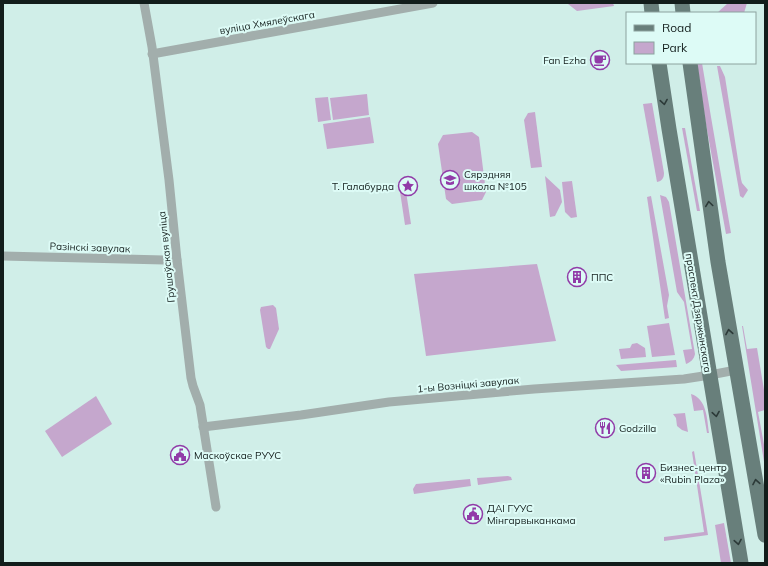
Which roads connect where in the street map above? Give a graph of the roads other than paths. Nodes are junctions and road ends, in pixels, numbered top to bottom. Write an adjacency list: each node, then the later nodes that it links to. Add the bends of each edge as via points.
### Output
1 (144, 3): 3 (street, Грушаўская вуліца)
2 (433, 3): 3 (street, вуліца Хмялеўскага)
3 (152, 54): 7 (street, Грушаўская вуліца)
4 (659, 64): 9 (main road, праспект Дзяржынскага, one-way to 9)
5 (690, 64): 8 (main road, one-way to 5)
6 (3, 256): 7 (street, Разінскі завулак)
7 (177, 260): 10 (street, Грушаўская вуліца, via 193,386 200,405)
8 (736, 370): 9 (street, 1-ы Возніцкі завулак); 12 (main road, one-way to 8)
9 (710, 375): 10 (street, 1-ы Возніцкі завулак, via 389,402); 13 (main road, праспект Дзяржынскага, one-way to 13)
10 (203, 427): 11 (street, Грушаўская вуліца)
11 (216, 507)
12 (765, 534)
13 (741, 563)

